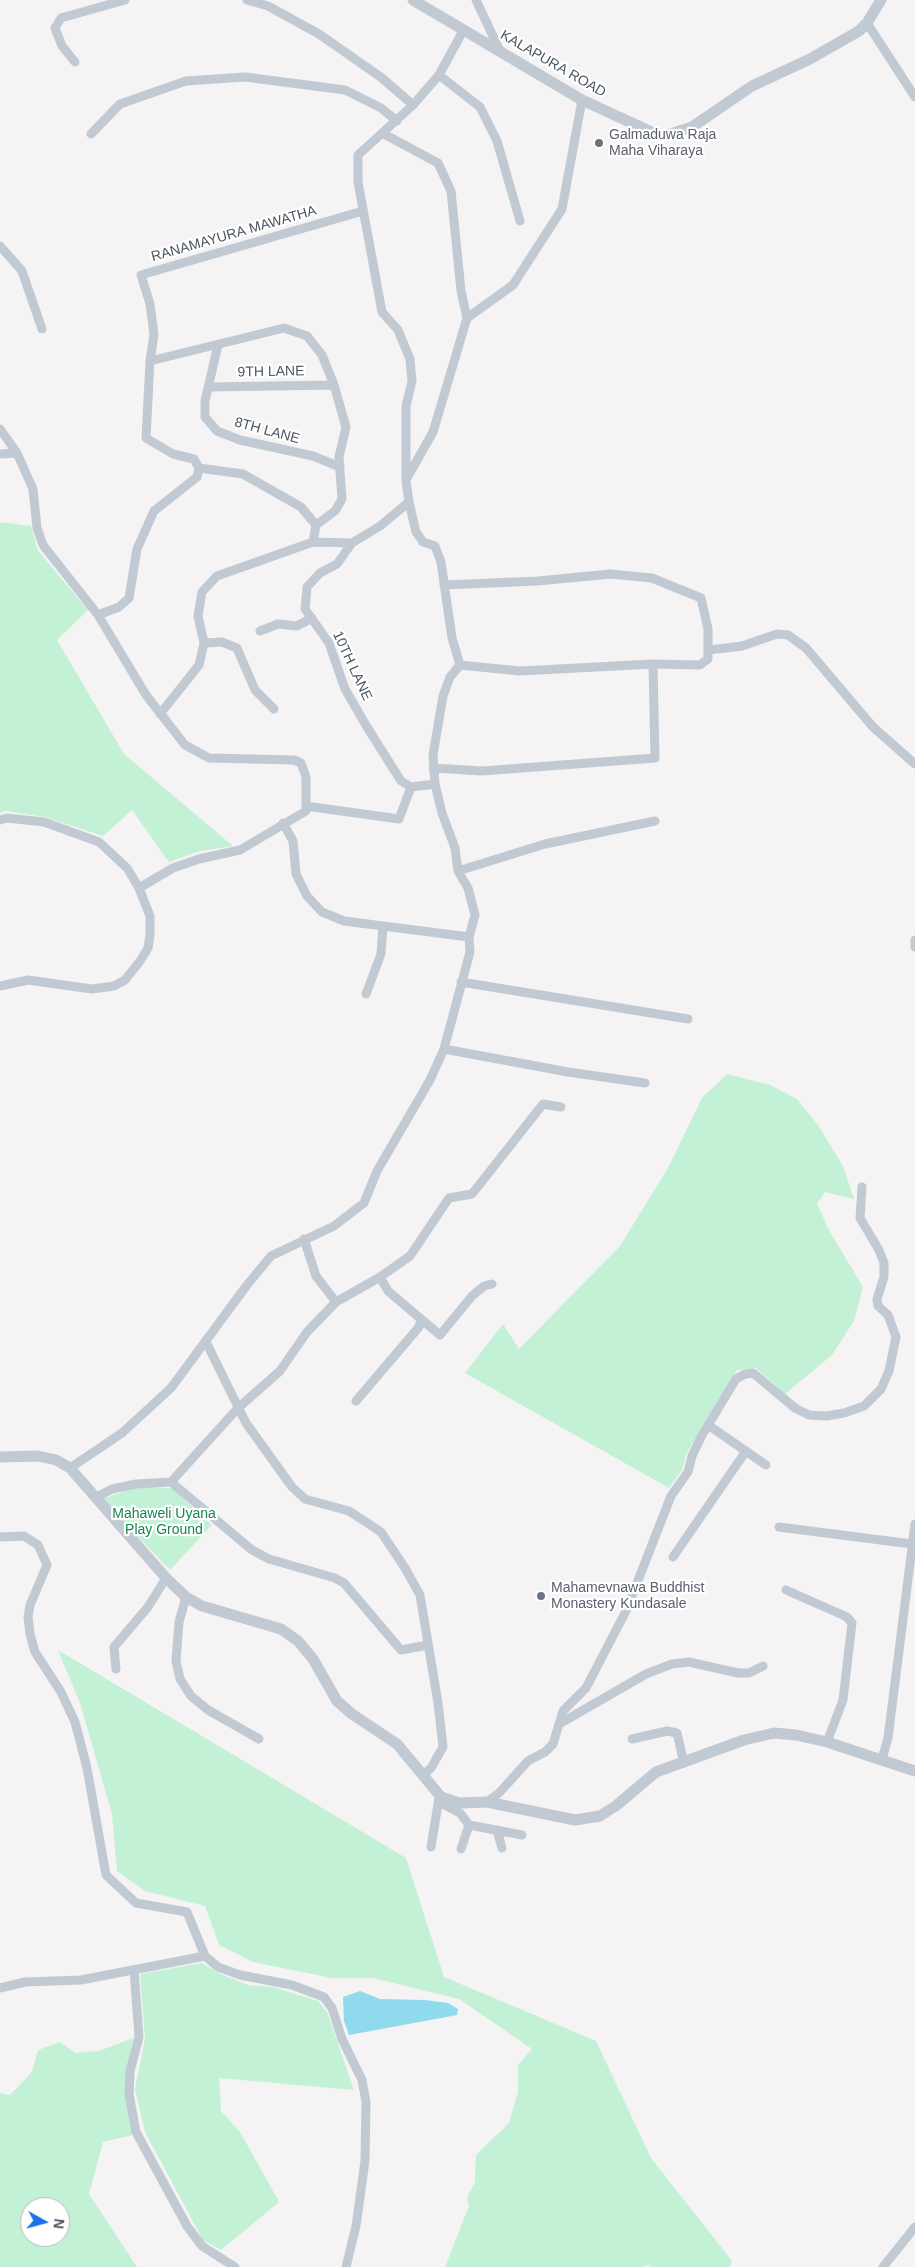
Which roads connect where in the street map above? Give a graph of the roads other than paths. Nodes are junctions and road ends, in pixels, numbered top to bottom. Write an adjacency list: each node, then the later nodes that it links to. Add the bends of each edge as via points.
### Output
1 (126, 0): 9 (street, via 61,18 55,28 62,46)
2 (246, 0): 13 (street, via 268,6 319,34)
3 (413, 0): 7 (street, KALAPURA ROAD)
4 (476, 0): 8 (street)
5 (881, 0): 6 (street, KALAPURA ROAD)
6 (867, 24): 11 (street); 12 (street, KALAPURA ROAD, via 859,32 752,86 692,127 667,135 643,130)
7 (464, 31): 8 (street, KALAPURA ROAD); 10 (street)
8 (500, 51): 12 (street, KALAPURA ROAD)
9 (75, 62)
10 (439, 76): 13 (street); 18 (street, via 480,107 497,142)
11 (915, 96)
12 (582, 100): 20 (street, via 562,209 513,285)
13 (414, 105): 14 (street)
14 (397, 121): 15 (street); 16 (street, via 381,108 345,90 245,77 186,82 120,104)
15 (382, 133): 17 (street, via 358,155); 20 (street, via 438,163 451,191)
16 (91, 134)
17 (363, 211): 23 (street, RANAMAYURA MAWATHA, via 141,275 150,304 154,334); 31 (street, via 382,312 398,330 410,359 412,381 406,406)
18 (520, 220)
19 (0, 246): 21 (street, via 22,270)
20 (467, 318): 31 (street, via 433,432)
21 (42, 330)
22 (218, 345): 23 (street); 24 (street, via 284,328 307,336 322,355); 25 (street, 8TH LANE)
23 (150, 361): 30 (street, RANAMAYURA MAWATHA, via 146,438 173,454 194,459)
24 (334, 385): 25 (street, 9TH LANE); 29 (street, via 346,427)
25 (208, 387): 29 (street, 8TH LANE, via 205,417 217,431 240,440 313,456)
26 (0, 428): 27 (street)
27 (17, 453): 28 (street); 37 (street, via 34,488 37,528 43,545)
28 (0, 454)
29 (340, 467): 33 (street, via 342,499 335,511)
30 (199, 468): 33 (street, via 242,474 301,507); 37 (street, via 197,477 154,511 138,549 129,598)
31 (406, 481): 32 (street)
32 (409, 502): 35 (street, 10TH LANE, via 380,526); 36 (street, via 416,532 423,542 435,546)
33 (316, 525): 34 (street)
34 (314, 542): 35 (street); 40 (street, via 218,576 202,592 198,616)
35 (352, 543): 38 (street, 10TH LANE, via 337,564 320,573 308,587 305,609)
36 (444, 585): 41 (street, via 610,574 652,578 701,598); 43 (street, via 452,638)
37 (98, 615): 45 (street)
38 (312, 618): 39 (street, via 297,626 278,624); 49 (street, 10TH LANE, via 329,643 346,690 367,727 401,781)
39 (260, 631)
40 (204, 642): 44 (street, via 222,642 237,648 255,690); 45 (street, via 199,665)
41 (709, 650): 42 (street, via 708,659 700,665); 46 (street, via 742,646 777,634 788,635 806,648 873,728)
42 (653, 664): 43 (street, via 520,671); 47 (street, via 655,758 482,770)
43 (460, 665): 47 (street, via 450,677 443,696)
44 (274, 709)
45 (160, 714): 50 (street, via 185,745 209,758 294,760 301,763 306,777)
46 (915, 764)
47 (433, 768): 48 (street)
48 (435, 784): 49 (street); 54 (street, via 455,848)
49 (411, 787): 50 (street, via 399,818)
50 (306, 806): 53 (street, via 306,811)
51 (0, 820): 55 (street, via 44,822 99,842 127,868)
52 (656, 820): 54 (street, via 545,844)
53 (283, 823): 55 (street, via 240,850 173,868); 56 (street, via 293,841 296,874 307,896 322,912 344,921)
54 (458, 871): 57 (street, via 468,888 475,916)
55 (139, 888): 61 (street, via 150,916 150,936 148,948 125,980 114,986 92,989 28,980)
56 (383, 926): 57 (street); 62 (street, via 381,954)
57 (469, 937): 60 (street, via 470,952)
58 (915, 940): 59 (street)
59 (915, 947)
60 (461, 982): 63 (street); 64 (street)
61 (0, 986)
62 (366, 994)
63 (688, 1019)
64 (444, 1049): 65 (street); 68 (street, via 430,1080 377,1171 364,1203 334,1226)
65 (645, 1083)
66 (561, 1107): 69 (street, via 543,1104 472,1194 449,1198 410,1256)
67 (862, 1187): 76 (street, via 860,1218 884,1263 878,1306 888,1315 896,1337 889,1371 881,1389 864,1406 827,1416 809,1415 780,1398 753,1374 745,1374 736,1379)
68 (304, 1239): 71 (street, via 316,1276); 73 (street, via 271,1256)
69 (380, 1277): 71 (street); 72 (street, via 388,1291)
70 (492, 1284): 72 (street, via 472,1296 440,1335)
71 (336, 1302): 75 (street, via 307,1332 280,1371)
72 (421, 1319): 74 (street, via 419,1328)
73 (206, 1342): 75 (street); 80 (street, via 172,1388 122,1434)
74 (356, 1401)
75 (238, 1408): 81 (street); 91 (street, via 298,1493 348,1511 381,1532 420,1595)
76 (708, 1424): 77 (street); 94 (street, via 688,1472 671,1496 626,1611 586,1688 563,1711)
77 (746, 1451): 79 (street); 87 (street)
78 (0, 1457): 80 (street, via 38,1456 56,1460)
79 (766, 1465)
80 (70, 1468): 82 (street)
81 (171, 1482): 82 (street, via 112,1489); 91 (street, via 252,1550 269,1559 344,1583 401,1650)
82 (95, 1498): 88 (street)
83 (915, 1524): 86 (street)
84 (779, 1527): 86 (street)
85 (0, 1536): 110 (street, via 24,1536 38,1545 47,1565 30,1605 30,1634 35,1652 61,1692 75,1722 106,1876 136,1903 187,1912)
86 (912, 1544): 98 (street, via 888,1738)
87 (673, 1557)
88 (166, 1578): 90 (street); 93 (street, via 148,1607 114,1647)
89 (786, 1590): 97 (street, via 847,1617 852,1623 843,1700)
90 (186, 1596): 95 (street, via 179,1622 176,1661 180,1679 191,1696 208,1710); 101 (street, via 202,1606 281,1629 298,1641 314,1659 336,1701 397,1744)
91 (428, 1645): 101 (street, via 442,1747 431,1768)
92 (763, 1666): 94 (street, via 749,1673 738,1673 689,1662 672,1664 646,1674)
93 (116, 1669)
94 (559, 1724): 103 (street, via 553,1744 528,1761)
95 (259, 1739)
96 (632, 1740): 99 (street, via 667,1731 677,1733)
97 (827, 1742): 98 (street); 99 (street, via 774,1734 744,1740)
98 (882, 1759): 100 (street)
99 (684, 1763): 103 (street, via 656,1772 600,1816 575,1820)
100 (915, 1771)
101 (423, 1775): 102 (street)
102 (440, 1796): 103 (street, via 459,1802); 104 (street, via 442,1804 460,1813); 107 (street)
103 (487, 1802)
104 (469, 1825): 105 (street); 109 (street)
105 (497, 1830): 106 (street); 108 (street)
106 (522, 1835)
107 (431, 1847)
108 (502, 1848)
109 (462, 1849)
110 (206, 1956): 111 (street); 115 (street, via 218,1967 240,1975 292,1985 324,1997 332,2008 342,2039 362,2080 366,2102 366,2161)
111 (134, 1970): 112 (street, via 80,1980 25,1982); 114 (street, via 139,2037 130,2071 129,2094 136,2132 187,2226 202,2246)
112 (0, 1988)
113 (915, 2227): 116 (street)
114 (234, 2267)
115 (346, 2267)
116 (883, 2267)

